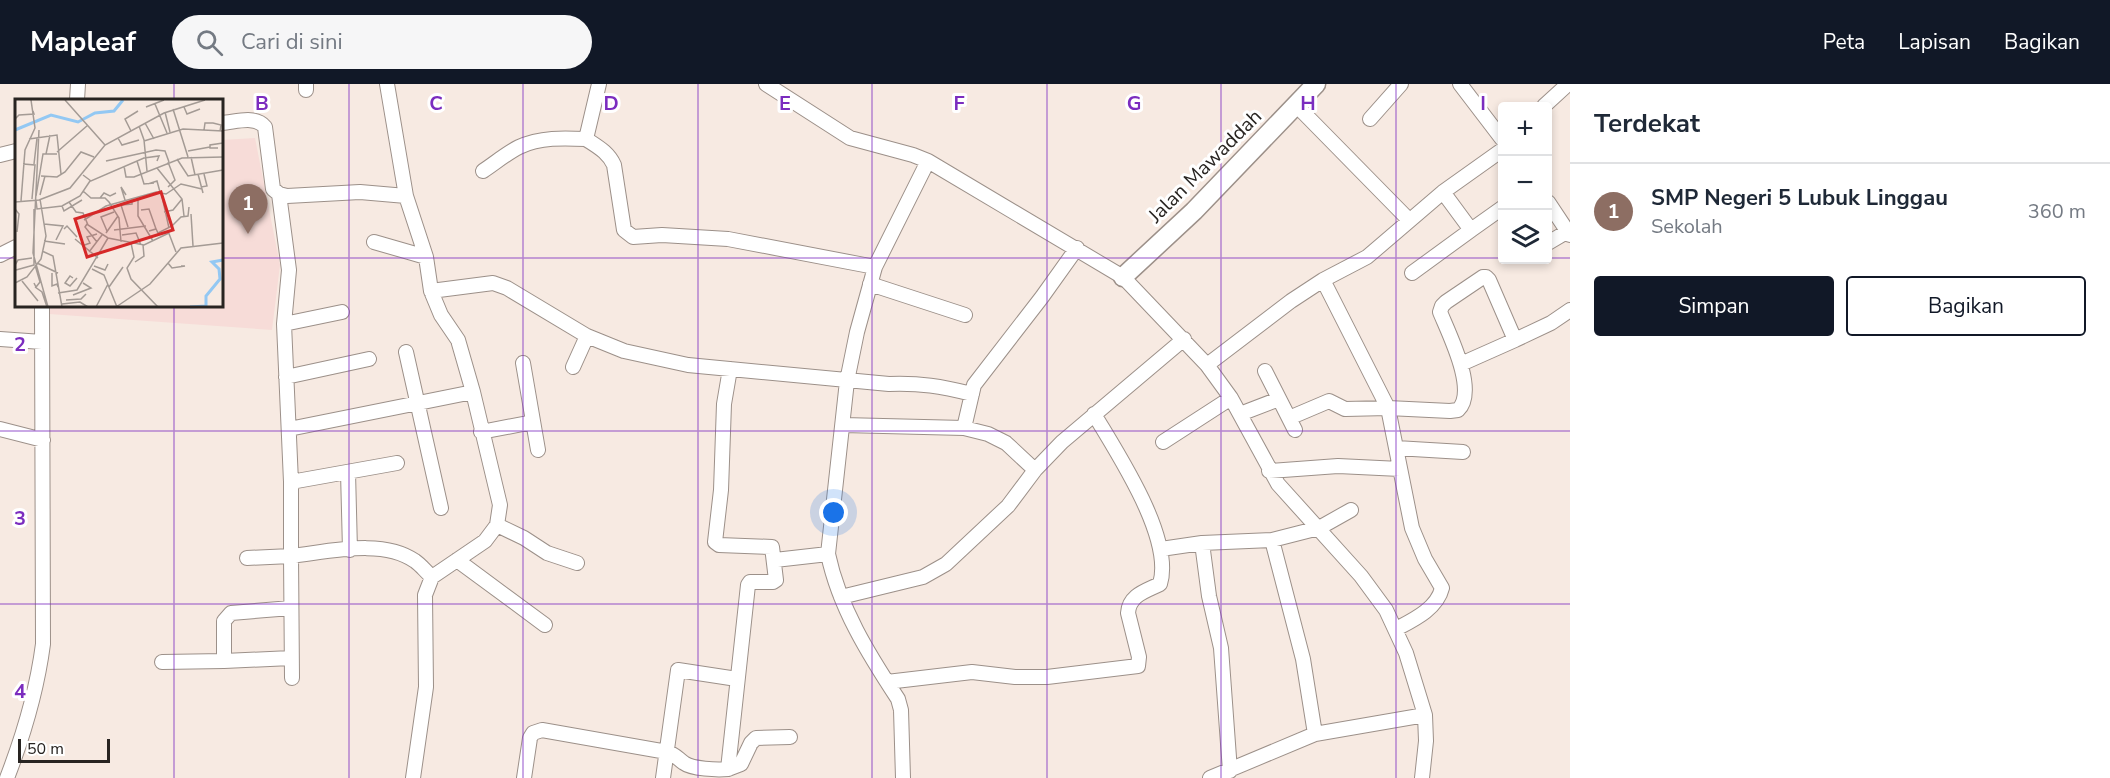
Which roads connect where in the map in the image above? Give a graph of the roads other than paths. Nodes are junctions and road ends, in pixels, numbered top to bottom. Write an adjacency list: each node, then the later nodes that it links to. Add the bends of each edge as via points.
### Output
1 (78, 84): 9 (street)
2 (387, 84): 23 (street)
3 (599, 84): 15 (street)
4 (766, 84): 19 (street, via 850,138)
5 (1316, 84): 11 (street, Jalan Mawaddah)
6 (1401, 84): 12 (street)
7 (1568, 84): 10 (street)
8 (1466, 86): 14 (street)
9 (77, 99)
10 (1548, 102)
11 (1296, 105): 26 (street); 37 (street, Jalan Mawaddah, via 1194,211)
12 (1370, 119)
13 (224, 123): 22 (street, via 256,120 265,127 273,189)
14 (1498, 132)
15 (586, 139): 20 (street, via 558,137 531,143); 35 (street, via 604,150 614,165 624,230 633,237 728,239)
16 (15, 151): 18 (street)
17 (1498, 154): 21 (street)
18 (0, 155)
19 (928, 161): 32 (street); 35 (street)
20 (483, 171)
21 (1443, 192): 26 (street); 27 (street)
22 (279, 194): 23 (street, via 360,192); 45 (street, via 289,270)
23 (406, 196): 34 (street)
24 (1552, 208): 28 (street)
25 (1500, 210): 27 (street)
26 (1409, 220): 38 (street, via 1367,257)
27 (1471, 230): 36 (street)
28 (1569, 233): 29 (street)
29 (1552, 241)
30 (374, 242): 34 (street)
31 (15, 248): 33 (street)
32 (1077, 248): 37 (street); 62 (street, via 974,385)
33 (0, 255)
34 (426, 257): 40 (street)
35 (875, 267): 39 (street)
36 (1412, 273)
37 (1123, 277): 48 (street)
38 (1323, 280): 55 (street); 66 (street)
39 (870, 284): 44 (street); 60 (street)
40 (431, 291): 46 (street, via 492,283); 61 (street, via 458,340)
41 (42, 308): 50 (street)
42 (1570, 310): 49 (street)
43 (342, 312): 45 (street)
44 (965, 315)
45 (284, 324): 59 (street)
46 (587, 336): 56 (street); 57 (street, via 630,352 688,365)
47 (0, 339): 50 (street)
48 (1184, 339): 55 (street); 67 (street)
49 (1515, 340): 54 (street); 54 (street, via 1489,280 1483,277 1446,302 1440,312)
50 (42, 342): 75 (street)
51 (406, 352): 65 (street)
52 (369, 358): 59 (street)
53 (523, 363): 69 (street)
54 (1461, 364): 66 (street, via 1465,400 1458,410)
55 (1207, 365): 63 (street)
56 (573, 367)
57 (730, 369): 60 (street); 98 (street, via 715,542 770,547 774,549)
58 (1265, 371): 64 (street)
59 (286, 377): 73 (street)
60 (847, 381): 62 (street, via 917,383); 70 (street)
61 (473, 392): 65 (street); 74 (street)
62 (972, 394): 71 (street)
63 (1232, 398): 68 (street); 76 (street)
64 (1279, 399): 66 (street, via 1292,424 1329,402 1346,409); 68 (street)
65 (418, 403): 73 (street); 86 (street)
66 (1388, 408): 77 (street)
67 (1094, 414): 82 (street); 92 (street, via 1147,510)
68 (1240, 414): 83 (street)
69 (533, 422): 74 (street); 78 (street)
70 (843, 426): 71 (street); 94 (street)
71 (964, 428): 82 (street, via 1006,443)
72 (0, 429): 75 (street)
73 (289, 429): 85 (street)
74 (481, 432): 88 (street, via 500,505)
75 (43, 440): 117 (street, via 43,644 28,716)
76 (1163, 442)
77 (1396, 448): 79 (street); 81 (street)
78 (538, 450)
79 (1463, 452)
80 (397, 463): 84 (street)
81 (1400, 469): 83 (street, via 1338,466); 104 (street, via 1412,528 1442,588 1434,603 1416,619)
82 (1035, 470): 101 (street, via 1008,506 937,570)
83 (1269, 471): 89 (street)
84 (348, 472): 85 (street); 93 (street)
85 (291, 482): 95 (street)
86 (441, 508)
87 (1351, 510): 89 (street)
88 (497, 525): 97 (street, via 485,541); 99 (street)
89 (1319, 528): 90 (street); 104 (street, via 1361,576)
90 (1272, 540): 91 (street); 112 (street, via 1303,659)
91 (1202, 543): 92 (street); 116 (street, via 1221,648)
92 (1161, 549): 110 (street, via 1160,584 1137,596 1128,607 1138,666 1047,677 972,672)
93 (350, 550): 95 (street); 100 (street, via 379,547 396,551 416,561)
94 (828, 554): 98 (street); 101 (street)
95 (291, 556): 96 (street); 102 (street)
96 (246, 558)
97 (458, 560): 100 (street); 103 (street)
98 (775, 560): 109 (street, via 775,582 749,583)
99 (577, 563)
100 (432, 577): 118 (street, via 425,595 426,687)
101 (841, 597): 110 (street)
102 (291, 608): 105 (street); 106 (street, via 231,613 224,621)
103 (545, 625)
104 (1396, 629): 111 (street)
105 (291, 658): 106 (street); 108 (street)
106 (224, 661): 107 (street)
107 (162, 662)
108 (292, 678)
109 (737, 679): 114 (street, via 678,670); 115 (street)
110 (887, 682): 121 (street, via 901,710)
111 (1425, 716): 112 (street); 123 (street)
112 (1315, 734): 116 (street)
113 (790, 737): 115 (street, via 756,738 741,764)
114 (667, 752): 115 (street, via 691,766); 119 (street, via 537,730 530,738); 120 (street)
115 (728, 769)
116 (1230, 771): 122 (street)
117 (3, 777)
118 (413, 778)
119 (524, 778)
120 (663, 778)
121 (903, 778)
122 (1210, 778)
123 (1422, 778)

